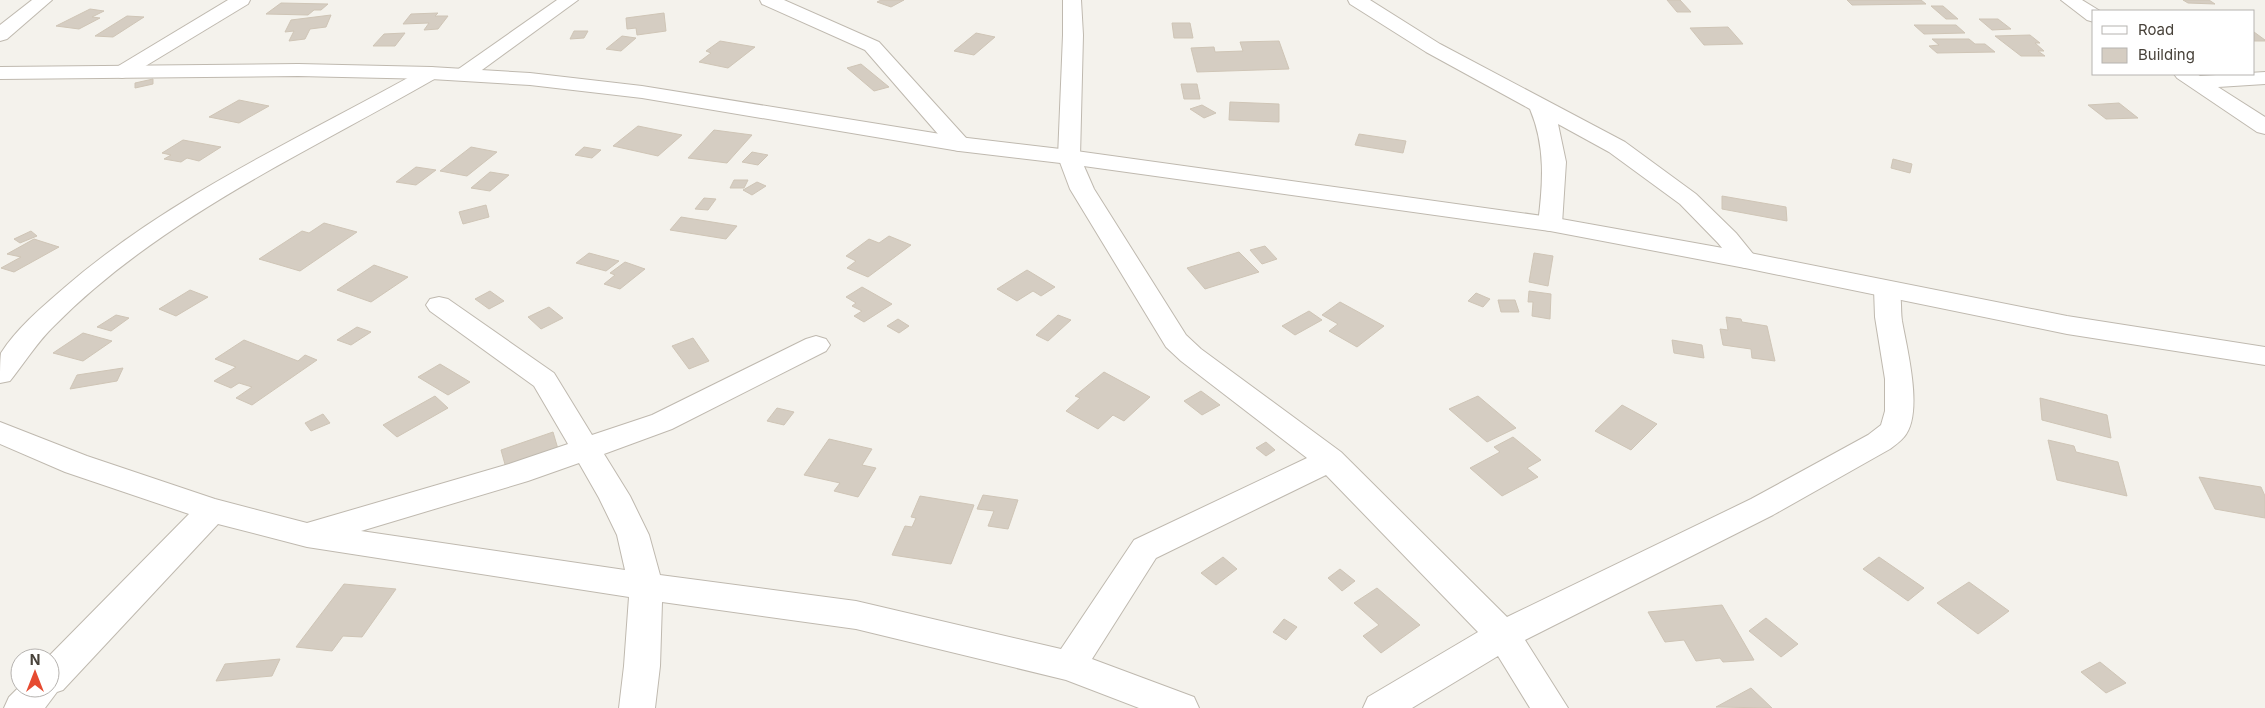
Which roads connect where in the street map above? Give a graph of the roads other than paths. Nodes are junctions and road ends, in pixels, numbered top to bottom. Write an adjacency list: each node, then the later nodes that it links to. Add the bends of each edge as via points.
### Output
1 (43, 0): 9 (street)
2 (241, 0): 10 (street)
3 (569, 0): 13 (street)
4 (769, 0): 18 (street, via 872,46)
5 (1072, 0): 19 (street)
6 (1357, 0): 16 (street, via 1433,48)
7 (2070, 0): 8 (street)
8 (2092, 15)
9 (0, 35)
10 (122, 72): 11 (street); 12 (street, via 298,70)
11 (0, 73)
12 (431, 73): 13 (street); 26 (street, via 180,215 106,266 45,320)
13 (464, 74): 18 (street, via 642,92)
14 (2191, 78): 15 (street); 17 (street)
15 (2265, 78)
16 (1539, 104): 20 (street, via 1549,125 1555,163); 21 (street, via 1617,147 1688,200)
17 (2265, 127)
18 (959, 144): 19 (street)
19 (1069, 157): 20 (street); 29 (street, via 1082,189 1176,341)
20 (1550, 224): 21 (street)
21 (1745, 260): 22 (street)
22 (1887, 289): 25 (street, via 2068,324); 33 (street, via 1888,317 1899,379 1899,411 1894,430 1879,442 1762,507)
23 (439, 305): 28 (street, via 544,380)
24 (816, 345): 28 (street, via 662,422)
25 (2265, 356)
26 (0, 374)
27 (0, 432): 30 (street, via 76,464)
28 (587, 450): 31 (street); 32 (street, via 632,535)
29 (1330, 460): 33 (street); 34 (street, via 1146,549)
30 (212, 510): 31 (street); 35 (street)
31 (308, 535): 32 (street)
32 (646, 586): 34 (street, via 856,615); 38 (street)
33 (1503, 635): 40 (street); 41 (street)
34 (1069, 666): 39 (street)
35 (60, 668)
36 (32, 698): 37 (street)
37 (22, 708)
38 (637, 708)
39 (1181, 708)
40 (1381, 708)
41 (1550, 708)

